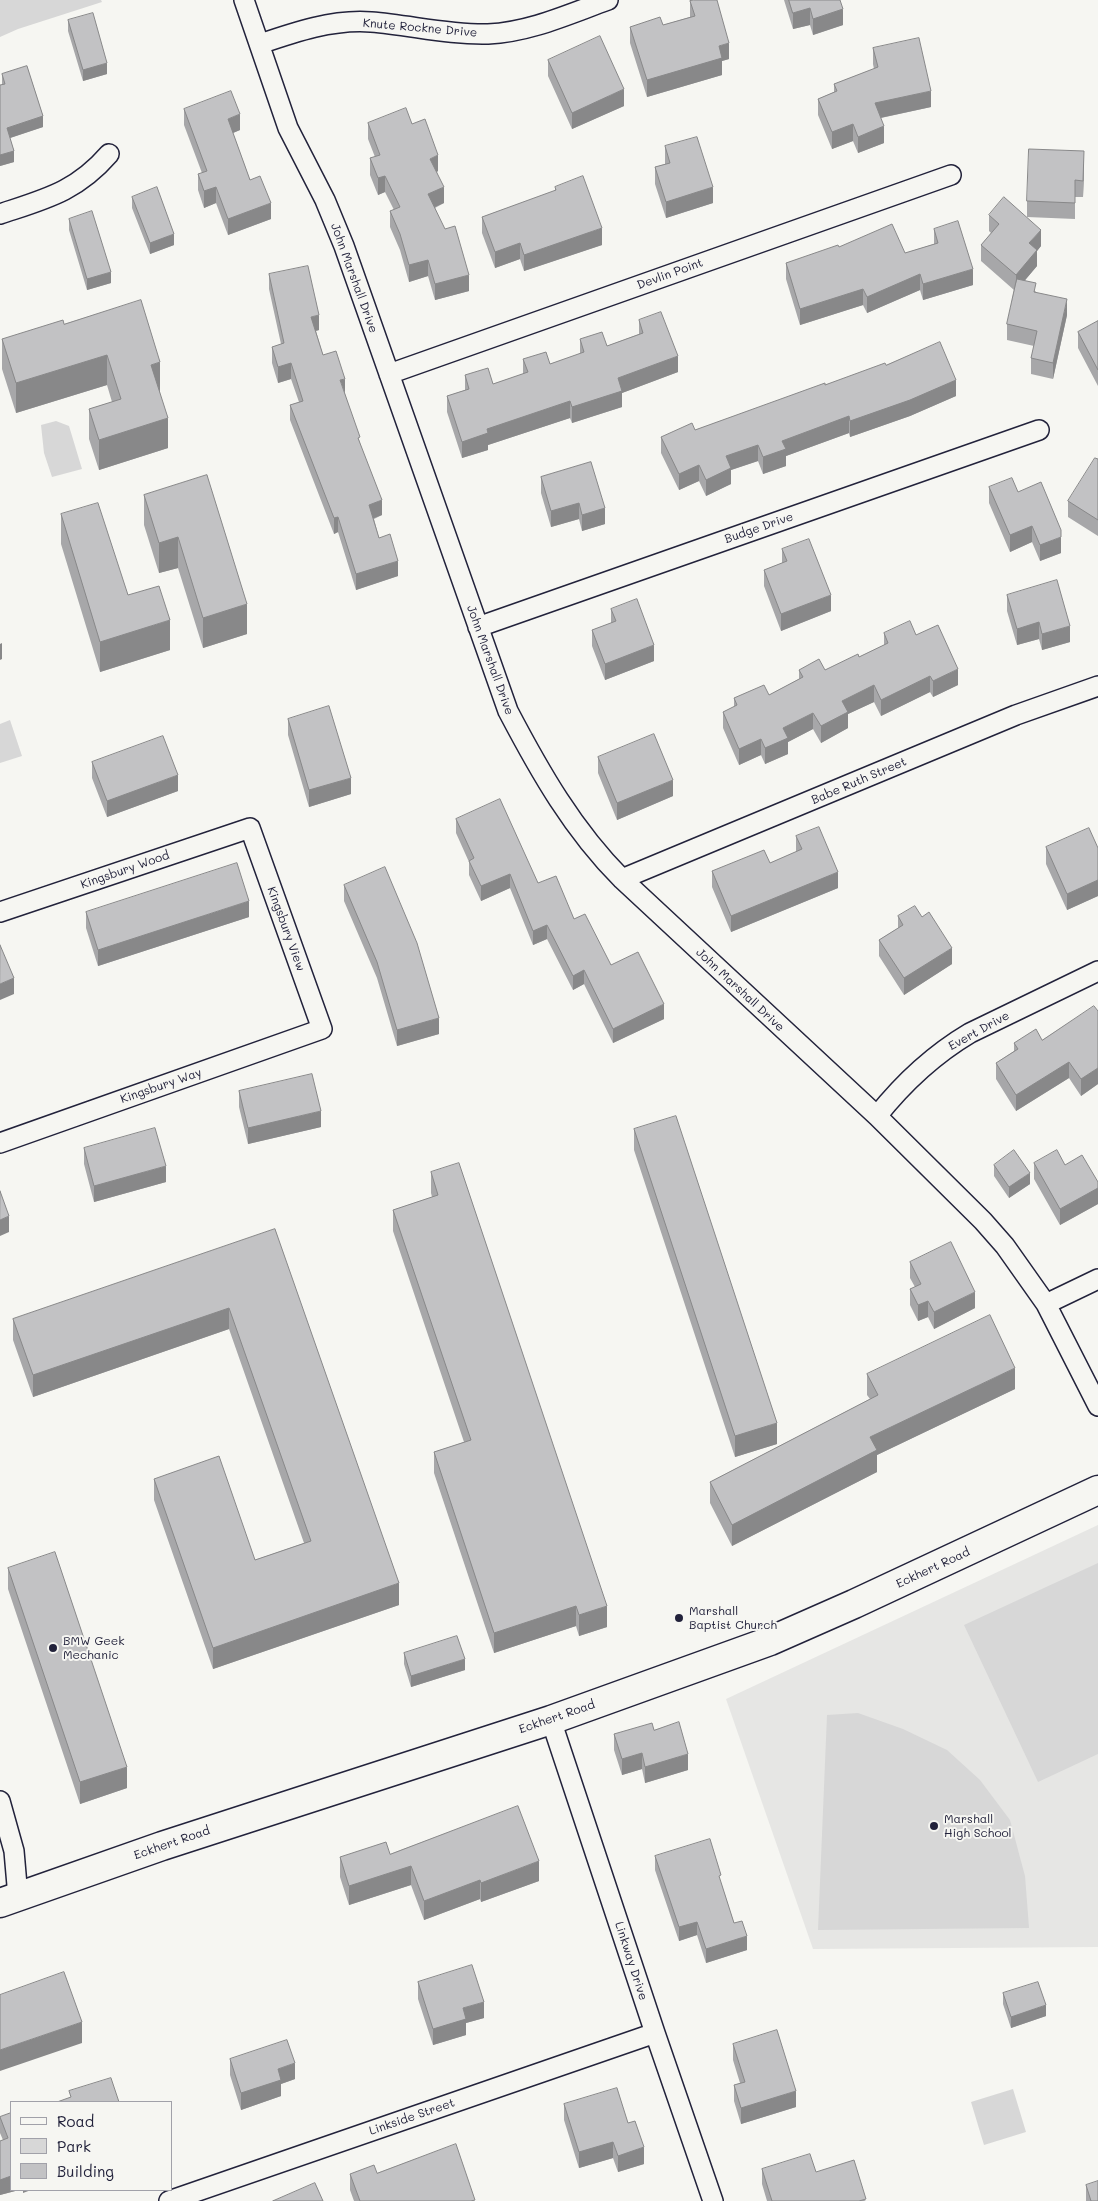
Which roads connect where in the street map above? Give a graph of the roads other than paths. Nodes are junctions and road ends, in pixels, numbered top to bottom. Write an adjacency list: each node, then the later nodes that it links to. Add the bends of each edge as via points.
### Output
1 (244, 0): 3 (street, John Marshall Drive)
2 (608, 0): 3 (street, Knute Rockne Drive, via 522,30 454,34 369,22 346,23 304,29)
3 (260, 44): 7 (street, John Marshall Drive, via 288,128 325,200 344,246)
4 (109, 154): 6 (street, via 77,184 49,198)
5 (951, 175): 7 (street, Devlin Point)
6 (0, 214)
7 (389, 374): 9 (street, John Marshall Drive)
8 (1039, 430): 9 (street, Budge Drive)
9 (478, 627): 12 (street, John Marshall Drive, via 508,711 539,770 566,814 602,860)
10 (1098, 686): 12 (street, Babe Ruth Street, via 1007,719)
11 (250, 828): 13 (street, Kingsbury Wood); 15 (street, Kingsbury View)
12 (622, 879): 16 (street, John Marshall Drive)
13 (0, 912)
14 (1098, 971): 16 (street, Evert Drive, via 951,1045 915,1072)
15 (322, 1029): 17 (street, Kingsbury Way)
16 (877, 1116): 19 (street, John Marshall Drive, via 983,1221)
17 (0, 1143)
18 (1098, 1279): 19 (street)
19 (1046, 1304): 20 (street, John Marshall Drive)
20 (1098, 1406)
21 (1098, 1490): 22 (main road, Eckhert Road, via 770,1641)
22 (551, 1720): 24 (main road, Eckhert Road); 25 (street, Linkway Drive)
23 (0, 1801): 24 (street, via 14,1851)
24 (6, 1894)
25 (655, 2032): 26 (street, Linkside Street); 27 (street, Linkway Drive)
26 (169, 2201)
27 (713, 2201)

